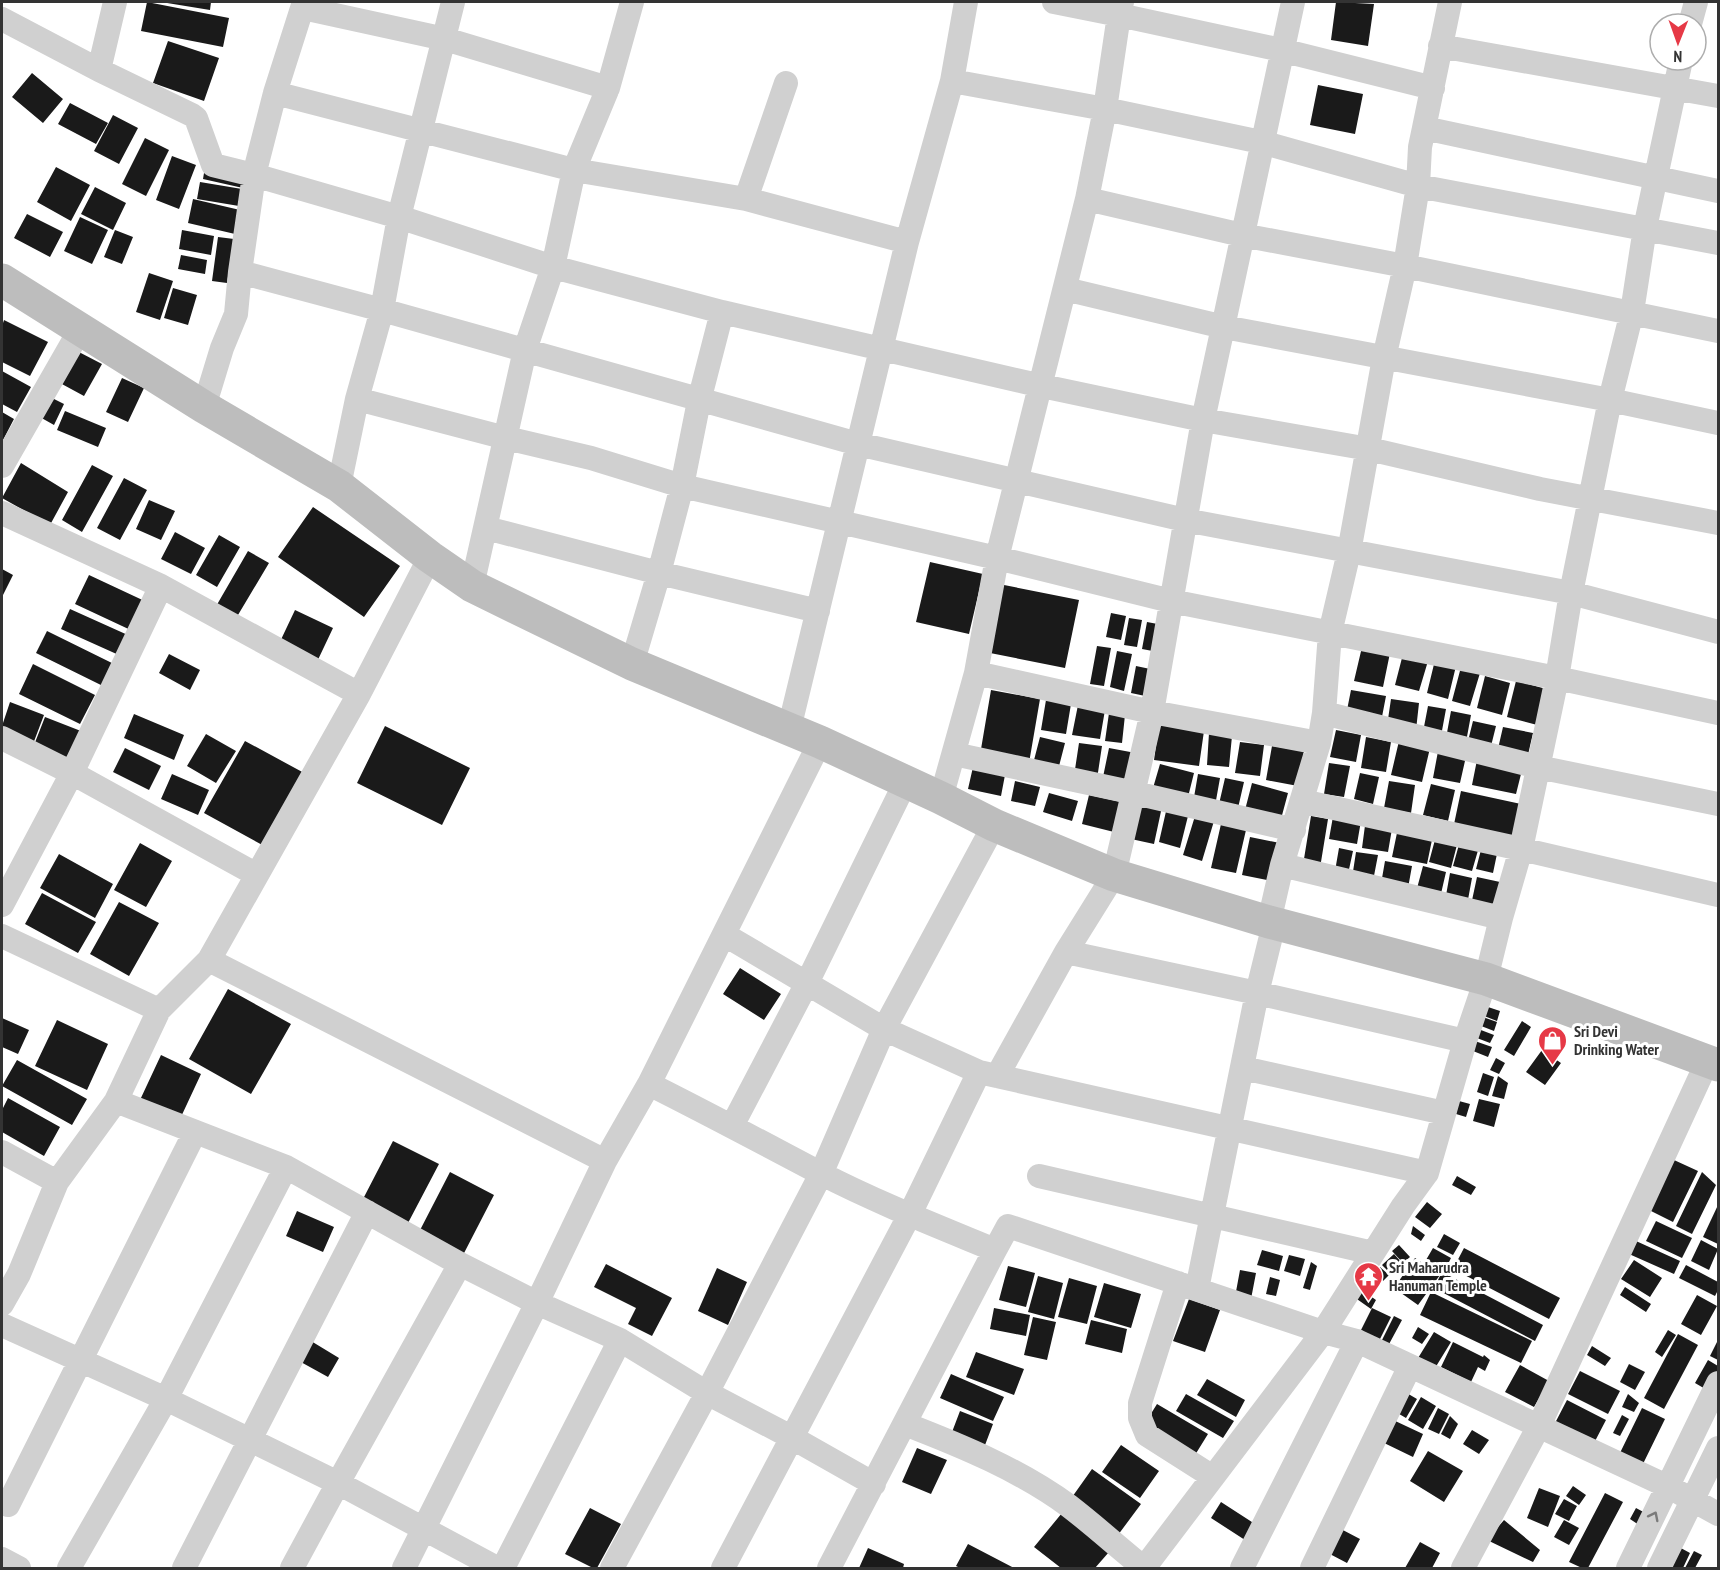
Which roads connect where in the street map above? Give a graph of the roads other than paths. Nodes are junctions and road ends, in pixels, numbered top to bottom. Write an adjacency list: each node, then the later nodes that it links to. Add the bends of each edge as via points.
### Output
1 (115, 2): 16 (street)
2 (453, 2): 13 (street)
3 (632, 2): 20 (street)
4 (966, 2): 18 (street)
5 (1054, 2): 11 (street)
6 (1293, 2): 15 (street)
7 (1450, 2): 14 (street)
8 (1697, 2): 10 (street)
9 (303, 5): 13 (street); 23 (street)
10 (1719, 5)
11 (1120, 8): 15 (street); 25 (street)
12 (2, 19): 16 (street)
13 (445, 39): 20 (street); 27 (street)
14 (1440, 46): 21 (street); 22 (street)
15 (1281, 50): 21 (street); 28 (street)
16 (99, 70): 30 (street, via 192,115 213,165)
17 (1678, 72): 22 (street)
18 (952, 81): 25 (street); 39 (street)
19 (786, 83): 34 (street)
20 (609, 88): 29 (street)
21 (1433, 88): 26 (street)
22 (1673, 88): 24 (street); 31 (street)
23 (275, 93): 27 (street); 30 (street)
24 (1719, 96)
25 (1105, 109): 28 (street); 35 (street)
26 (1424, 128): 31 (street); 32 (street)
27 (420, 129): 29 (street); 36 (street)
28 (1262, 142): 32 (street); 38 (street)
29 (574, 170): 34 (street); 42 (street)
30 (254, 175): 36 (street); 43 (street)
31 (1656, 178): 33 (street); 37 (street)
32 (1418, 186): 37 (street); 41 (street)
33 (1719, 191)
34 (746, 199): 39 (street)
35 (1087, 199): 38 (street); 45 (street)
36 (399, 217): 42 (street); 46 (street)
37 (1645, 228): 40 (street); 48 (street)
38 (1242, 235): 41 (street); 49 (street)
39 (907, 242): 52 (street)
40 (1719, 243)
41 (1405, 266): 48 (street); 54 (street)
42 (553, 267): 47 (street); 53 (street)
43 (240, 272): 46 (street); 59 (street, via 236,314)
44 (2, 279): 50 (main road)
45 (1065, 289): 49 (street); 55 (street)
46 (382, 310): 53 (street); 56 (street)
47 (722, 312): 52 (street); 58 (street)
48 (1632, 312): 51 (street); 57 (street)
49 (1224, 327): 54 (street); 60 (street)
50 (81, 328): 59 (main road); 65 (street)
51 (1719, 331)
52 (882, 349): 55 (street); 63 (street)
53 (525, 350): 58 (street); 62 (street)
54 (1384, 358): 57 (street); 64 (street)
55 (1042, 386): 60 (street); 66 (street)
56 (357, 399): 62 (street); 67 (street)
57 (1610, 400): 61 (street); 69 (street)
58 (699, 401): 63 (street); 68 (street)
59 (204, 407): 67 (main road)
60 (1203, 420): 64 (street); 71 (street)
61 (1719, 423)
62 (506, 438): 68 (street, via 591,458); 74 (street)
63 (858, 444): 66 (street); 72 (street)
64 (1369, 449): 69 (street); 75 (street)
65 (2, 466)
66 (1017, 481): 71 (street); 77 (street)
67 (339, 486): 76 (main road)
68 (682, 486): 72 (street); 78 (street)
69 (1590, 498): 73 (street); 81 (street)
70 (2, 513): 79 (street)
71 (1185, 520): 75 (street); 82 (street)
72 (840, 522): 77 (street); 83 (street)
73 (1719, 523)
74 (486, 528): 78 (street); 80 (street)
75 (1349, 552): 81 (street); 85 (street)
76 (430, 557): 80 (main road); 89 (street)
77 (997, 558): 82 (street); 87 (street)
78 (659, 573): 83 (street); 86 (street)
79 (161, 586): 89 (street); 99 (street)
80 (472, 586): 86 (main road)
81 (1571, 593): 84 (street); 88 (street)
82 (1172, 601): 85 (street); 90 (street)
83 (818, 611): 93 (street)
84 (1719, 632)
85 (1330, 633): 88 (street); 91 (street)
86 (632, 664): 93 (main road)
87 (976, 673): 90 (street); 97 (street)
88 (1557, 678): 92 (street); 98 (street)
89 (358, 694): 110 (street)
90 (1152, 712): 96 (street); 101 (street)
91 (1324, 713): 96 (street); 98 (street)
92 (1719, 713)
93 (789, 729): 95 (main road)
94 (2, 738): 99 (street)
95 (820, 742): 100 (main road); 115 (street)
96 (1319, 743): 103 (street)
97 (954, 754): 101 (street); 102 (street)
98 (1538, 767): 104 (street); 107 (street)
99 (72, 773): 110 (street); 112 (street)
100 (906, 781): 102 (main road); 120 (street)
101 (1135, 792): 106 (street); 109 (street)
102 (941, 798): 105 (main road)
103 (1302, 801): 106 (street); 107 (street)
104 (1719, 804)
105 (994, 825): 109 (main road); 123 (street)
106 (1294, 830): 108 (street)
107 (1521, 849): 111 (street); 113 (street)
108 (1282, 866): 113 (street); 114 (street)
109 (1114, 874): 114 (main road); 117 (street)
110 (257, 875): 118 (street)
111 (1719, 896)
112 (2, 905)
113 (1500, 918): 119 (street)
114 (1271, 923): 119 (main road); 121 (street)
115 (725, 935): 120 (street); 128 (street)
116 (2, 936): 122 (street)
117 (1066, 952): 121 (street); 127 (street)
118 (209, 960): 122 (street); 135 (street)
119 (1486, 979): 124 (street); 125 (main road)
120 (807, 983): 123 (street); 131 (street)
121 (1257, 993): 124 (street); 126 (street)
122 (159, 1010): 129 (street)
123 (884, 1029): 127 (street); 137 (street)
124 (1465, 1041): 130 (street)
125 (1713, 1062): 160 (street)
126 (1243, 1068): 130 (street); 132 (street)
127 (988, 1074): 132 (street); 142 (street)
128 (650, 1084): 131 (street); 135 (street)
129 (116, 1101): 133 (street); 140 (street)
130 (1444, 1113): 138 (street)
131 (732, 1126): 137 (street)
132 (1231, 1129): 138 (street); 143 (street)
133 (195, 1132): 136 (street); 154 (street)
134 (2, 1152): 140 (street)
135 (605, 1161): 148 (street)
136 (286, 1167): 141 (street); 158 (street)
137 (821, 1173): 142 (street); 157 (street)
138 (1427, 1173): 145 (street)
139 (1039, 1176): 143 (street)
140 (57, 1182): 149 (street, via 19,1274)
141 (367, 1212): 146 (street); 162 (street)
142 (909, 1214): 144 (street); 161 (street)
143 (1212, 1217): 145 (street); 147 (street)
144 (995, 1250): 147 (street, via 1008,1226); 159 (street)
145 (1373, 1254): 151 (street)
146 (460, 1264): 148 (street); 165 (street)
147 (1187, 1286): 151 (street); 164 (street, via 1140,1402 1140,1418 1147,1435)
148 (537, 1303): 152 (street); 171 (street)
149 (2, 1304)
150 (2, 1325): 154 (street)
151 (1323, 1332): 153 (street); 164 (street)
152 (620, 1340): 157 (street); 179 (street)
153 (1357, 1341): 155 (street); 184 (street)
154 (80, 1360): 158 (street); 169 (street)
155 (1410, 1366): 160 (street); 185 (street)
156 (1719, 1383): 167 (street)
157 (707, 1393): 161 (street); 180 (street)
158 (166, 1399): 162 (street); 174 (street)
159 (905, 1424): 166 (street); 183 (street, via 1019,1474 1069,1506)
160 (1539, 1426): 167 (street); 186 (street)
161 (791, 1437): 166 (street); 181 (street)
162 (250, 1440): 165 (street); 175 (street)
163 (1719, 1448): 168 (street)
164 (1213, 1478): 183 (street)
165 (338, 1483): 171 (street); 176 (street)
166 (874, 1484): 182 (street)
167 (1669, 1487): 168 (street); 187 (street, one-way to 167)
168 (1693, 1500): 170 (street); 188 (street)
169 (8, 1505)
170 (1719, 1514)
171 (424, 1529): 177 (street); 178 (street)
172 (2, 1559): 173 (street)
173 (19, 1569)
174 (69, 1569)
175 (184, 1569)
176 (292, 1569)
177 (404, 1569)
178 (497, 1569)
179 (503, 1569)
180 (612, 1569)
181 (723, 1569)
182 (829, 1569)
183 (1144, 1569)
184 (1242, 1569)
185 (1312, 1569)
186 (1463, 1569)
187 (1628, 1569)
188 (1659, 1569)

